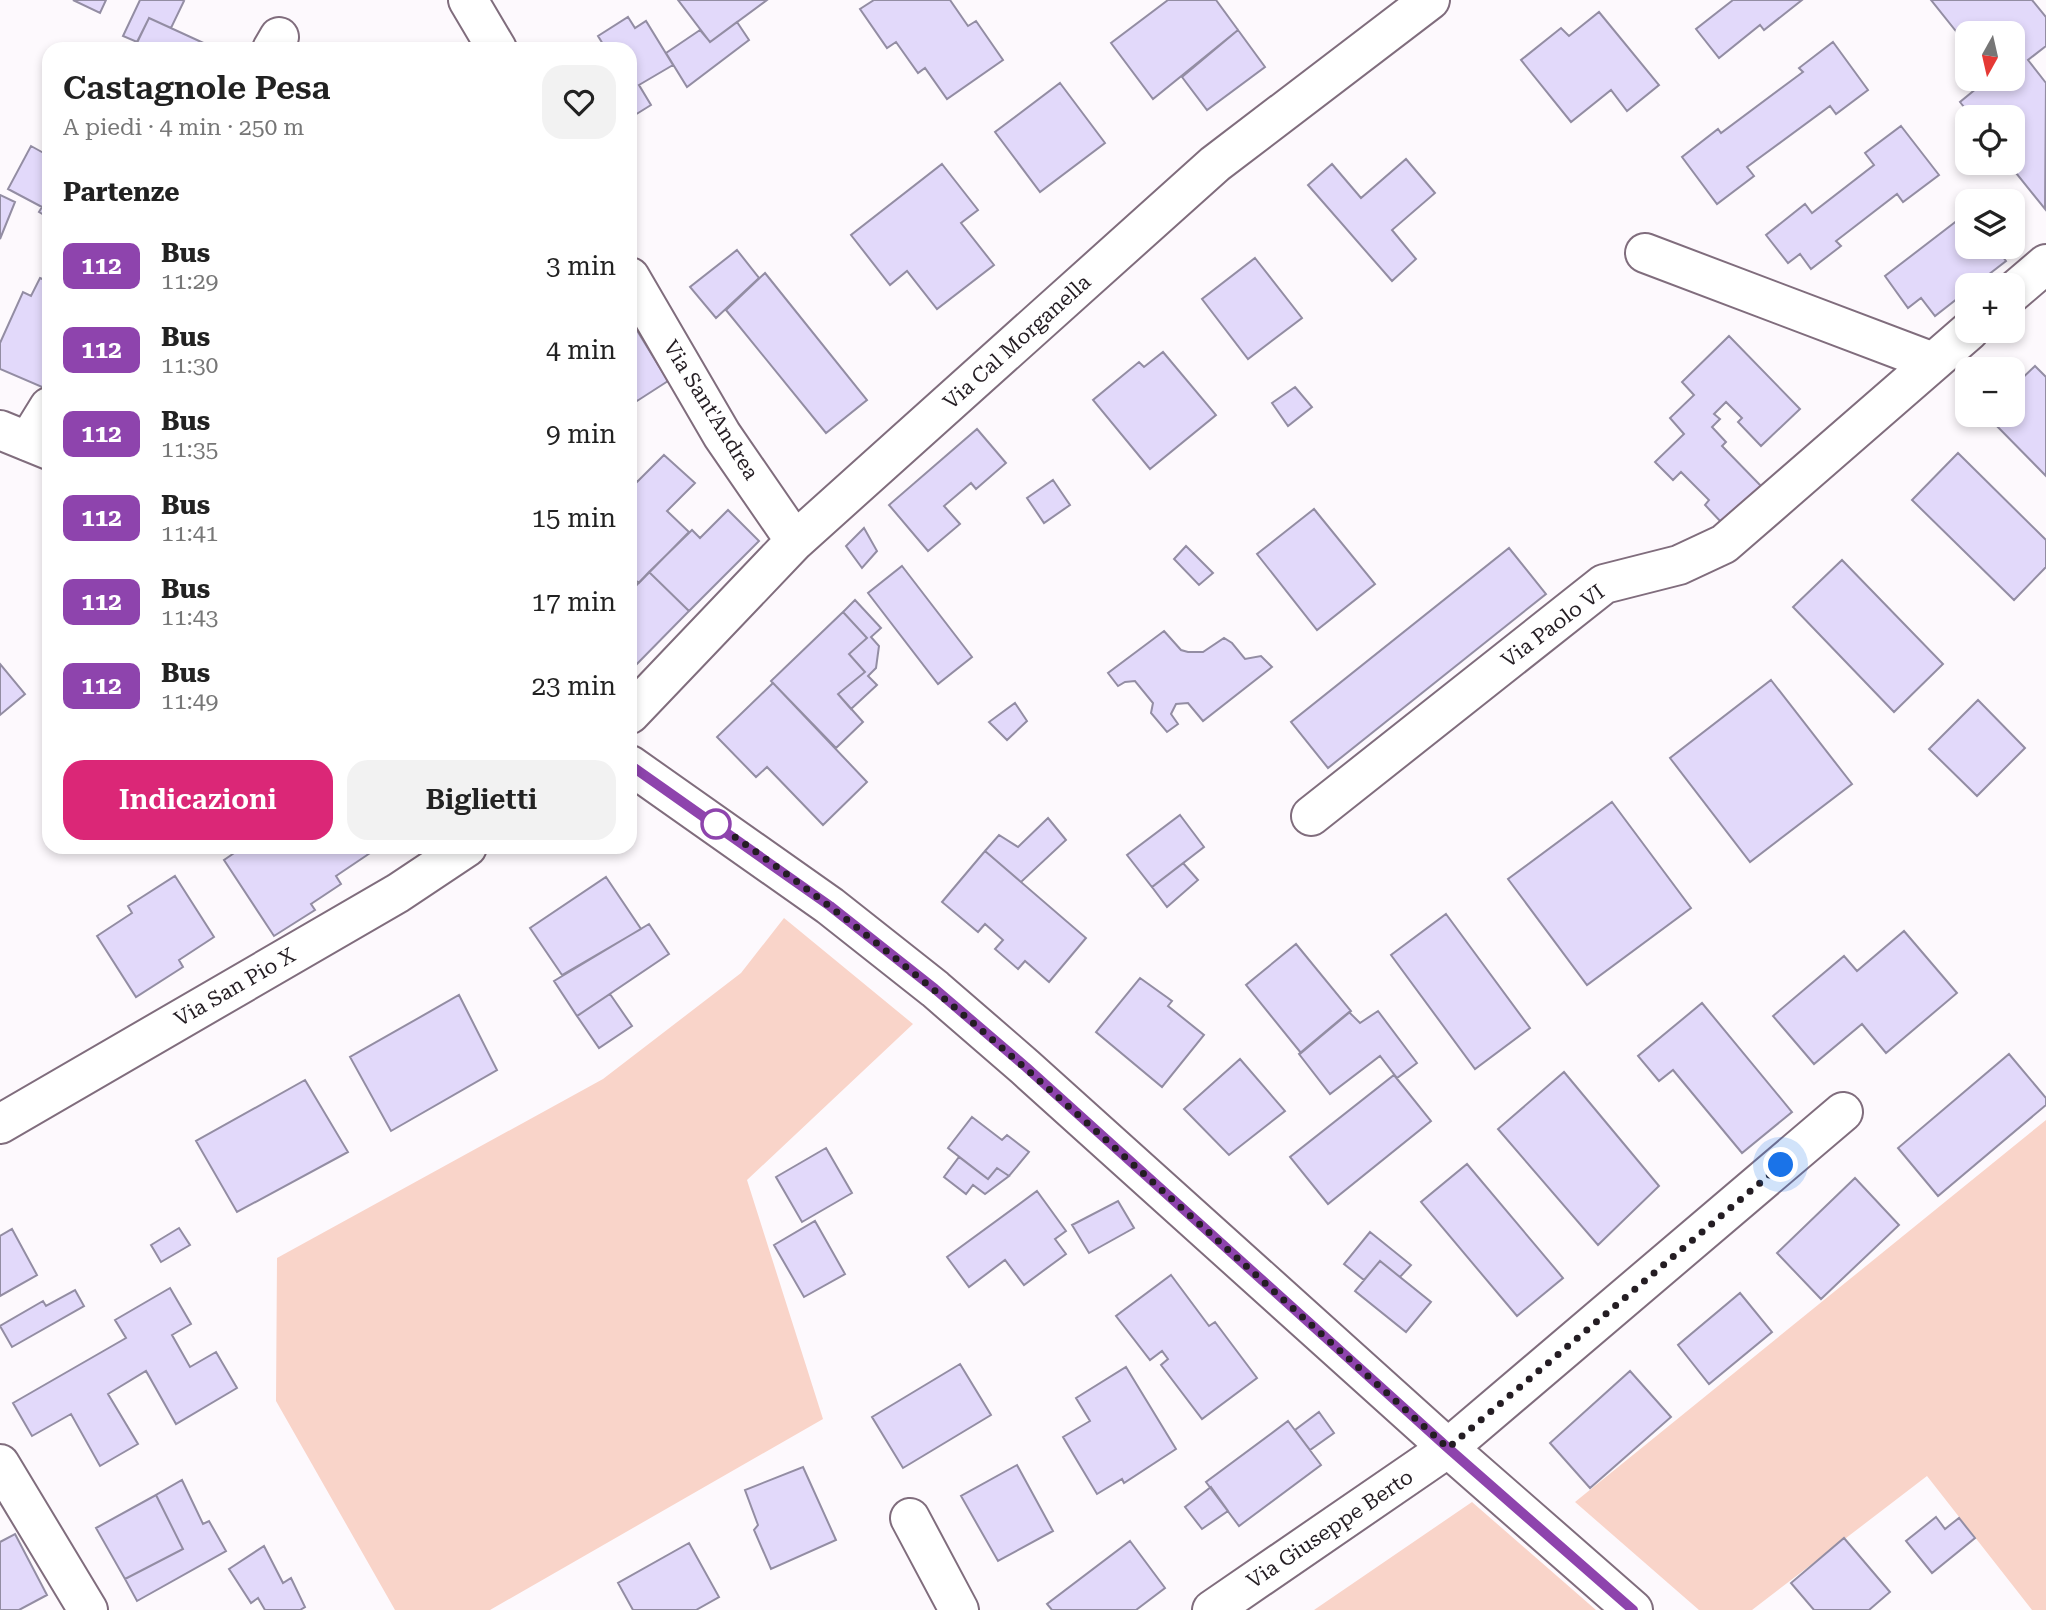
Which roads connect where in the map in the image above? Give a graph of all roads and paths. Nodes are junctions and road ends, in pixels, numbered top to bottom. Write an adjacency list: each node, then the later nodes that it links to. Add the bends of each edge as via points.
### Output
1 (468, 0): 3 (street)
2 (1430, 0): 12 (street, Via Cal Morganella, via 1215,164)
3 (493, 42)
4 (1645, 253): 9 (street)
5 (2046, 264): 6 (street)
6 (2025, 282)
7 (637, 289): 12 (street, Via Sant'Andrea, via 722,435)
8 (1955, 343): 9 (street, Via Paolo VI)
9 (1933, 362): 15 (street, Via Paolo VI, via 1724,544 1679,565 1604,584)
10 (42, 417): 11 (street)
11 (26, 440)
12 (795, 541): 13 (street, Via Cal Morganella)
13 (637, 707)
14 (637, 770): 19 (street, via 830,906 935,989)
15 (1311, 816)
16 (456, 854): 18 (street, Via San Pio X, via 398,893)
17 (1843, 1112): 19 (street, Via Giuseppe Berto)
18 (0, 1124)
19 (1448, 1448): 24 (street, Via Giuseppe Berto); 25 (street)
20 (0, 1464): 22 (street)
21 (910, 1518): 23 (street)
22 (88, 1610)
23 (959, 1610)
24 (1212, 1610)
25 (1633, 1610)

